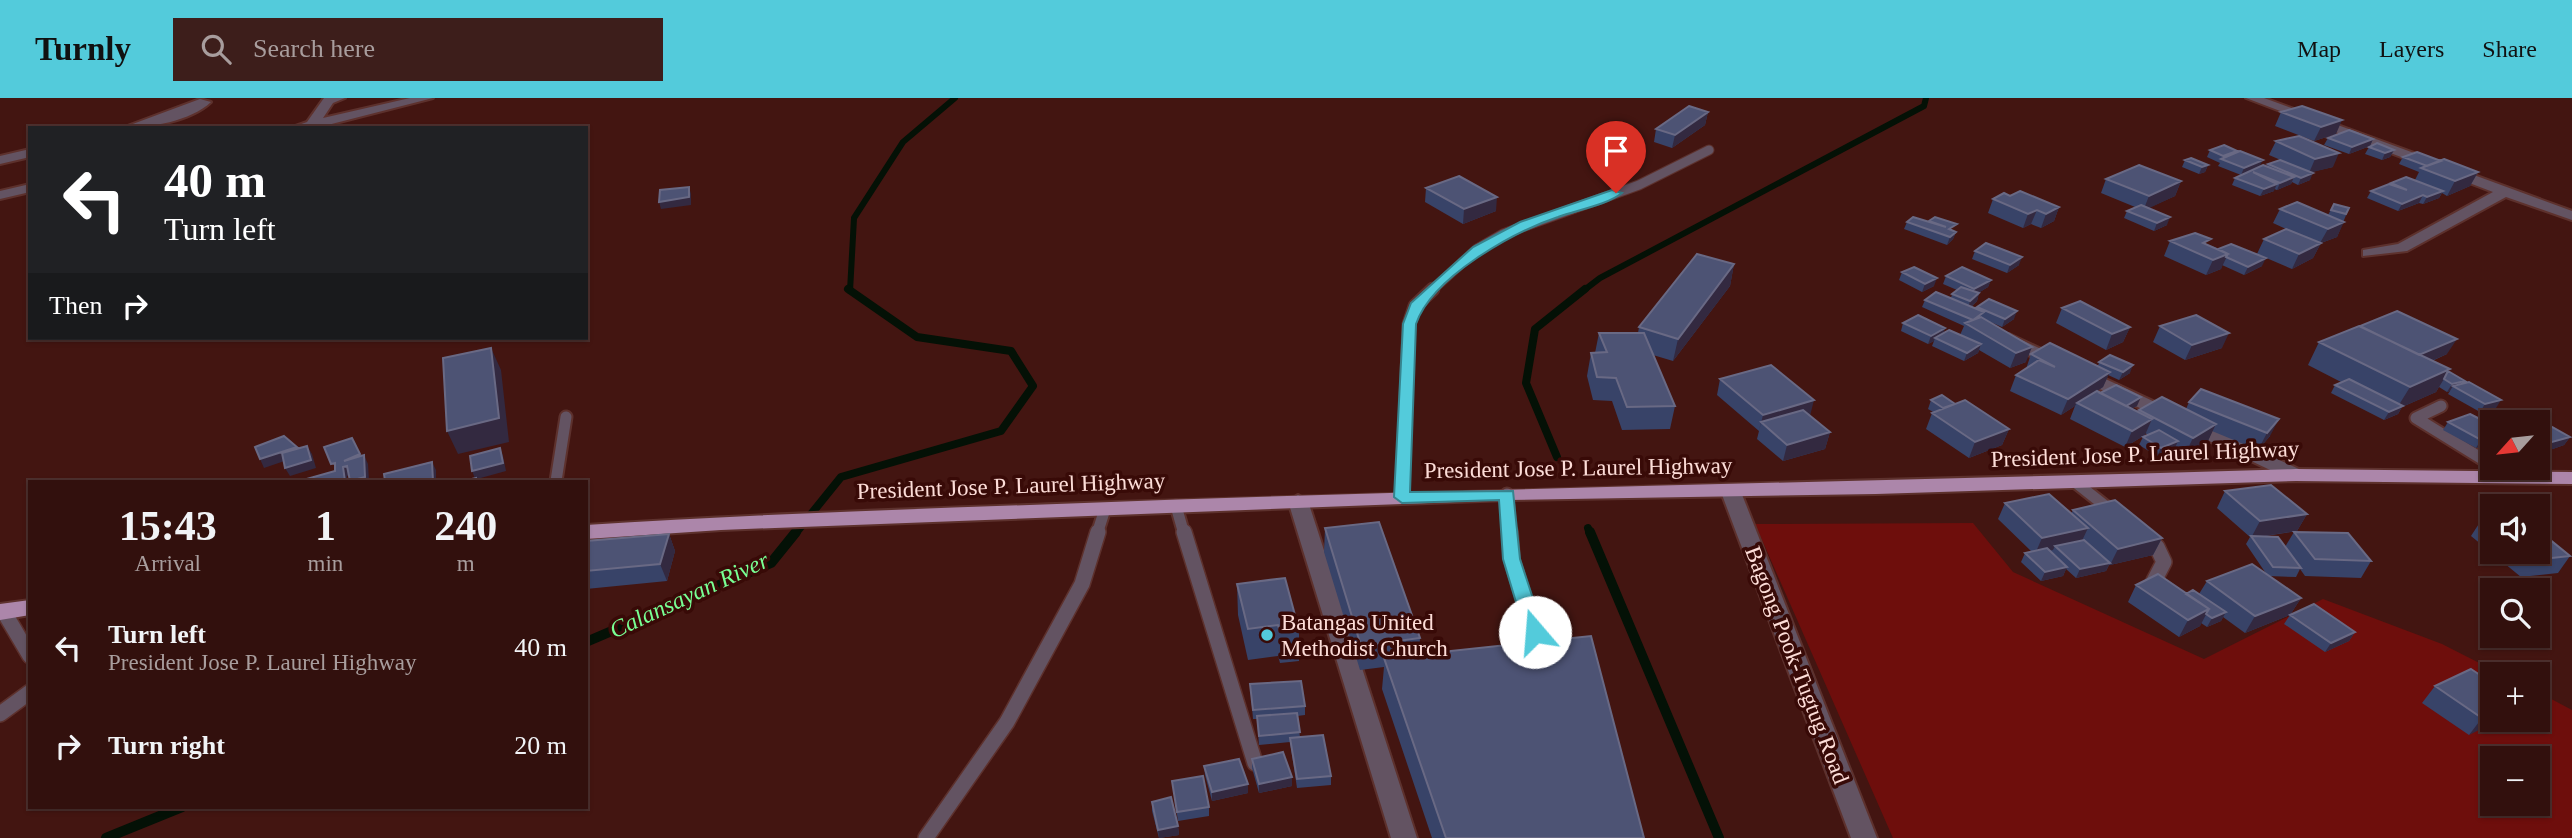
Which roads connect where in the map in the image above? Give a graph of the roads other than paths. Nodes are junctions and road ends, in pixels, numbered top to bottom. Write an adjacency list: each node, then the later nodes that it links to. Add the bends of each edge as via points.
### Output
1 (426, 98): 5 (street)
2 (2252, 98): 12 (street)
3 (332, 99): 5 (street)
4 (205, 102): 6 (street)
5 (311, 125): 7 (street)
6 (137, 126)
7 (306, 126)
8 (1709, 150): 28 (lane, via 1639,185 1503,234 1477,250 1415,306 1409,324)
9 (28, 153): 10 (street)
10 (0, 160)
11 (28, 188): 13 (street)
12 (2505, 191): 14 (street); 15 (street, via 2402,248)
13 (0, 195)
14 (2572, 216)
15 (2368, 253)
16 (1998, 334): 21 (street)
17 (2441, 406): 19 (lane, via 2416,418)
18 (566, 417): 24 (lane)
19 (2480, 458)
20 (2480, 472): 21 (highway, President Jose P. Laurel Highway)
21 (2296, 475): 25 (highway, President Jose P. Laurel Highway)
22 (2550, 476): 23 (highway, President Jose P. Laurel Highway)
23 (2572, 478)
24 (556, 480)
25 (2075, 481): 26 (highway, President Jose P. Laurel Highway); 33 (lane, via 2157,547 2164,562)
26 (1731, 492): 27 (highway, President Jose P. Laurel Highway); 43 (street, Bagong Pook-Tugtug Road)
27 (1507, 494): 28 (highway, President Jose P. Laurel Highway); 36 (lane, via 1512,559)
28 (1402, 497): 29 (highway, President Jose P. Laurel Highway)
29 (1298, 501): 30 (highway, President Jose P. Laurel Highway); 42 (street)
30 (1176, 506): 31 (highway, President Jose P. Laurel Highway); 40 (lane)
31 (1105, 509): 32 (highway, President Jose P. Laurel Highway); 41 (lane, via 1082,584 1007,722)
32 (588, 532)
33 (2154, 582)
34 (28, 607): 35 (highway)
35 (2, 612): 37 (lane)
36 (1535, 632)
37 (28, 653)
38 (28, 693): 39 (lane)
39 (0, 714)
40 (1255, 763)
41 (926, 838)
42 (1404, 838)
43 (1864, 838)

